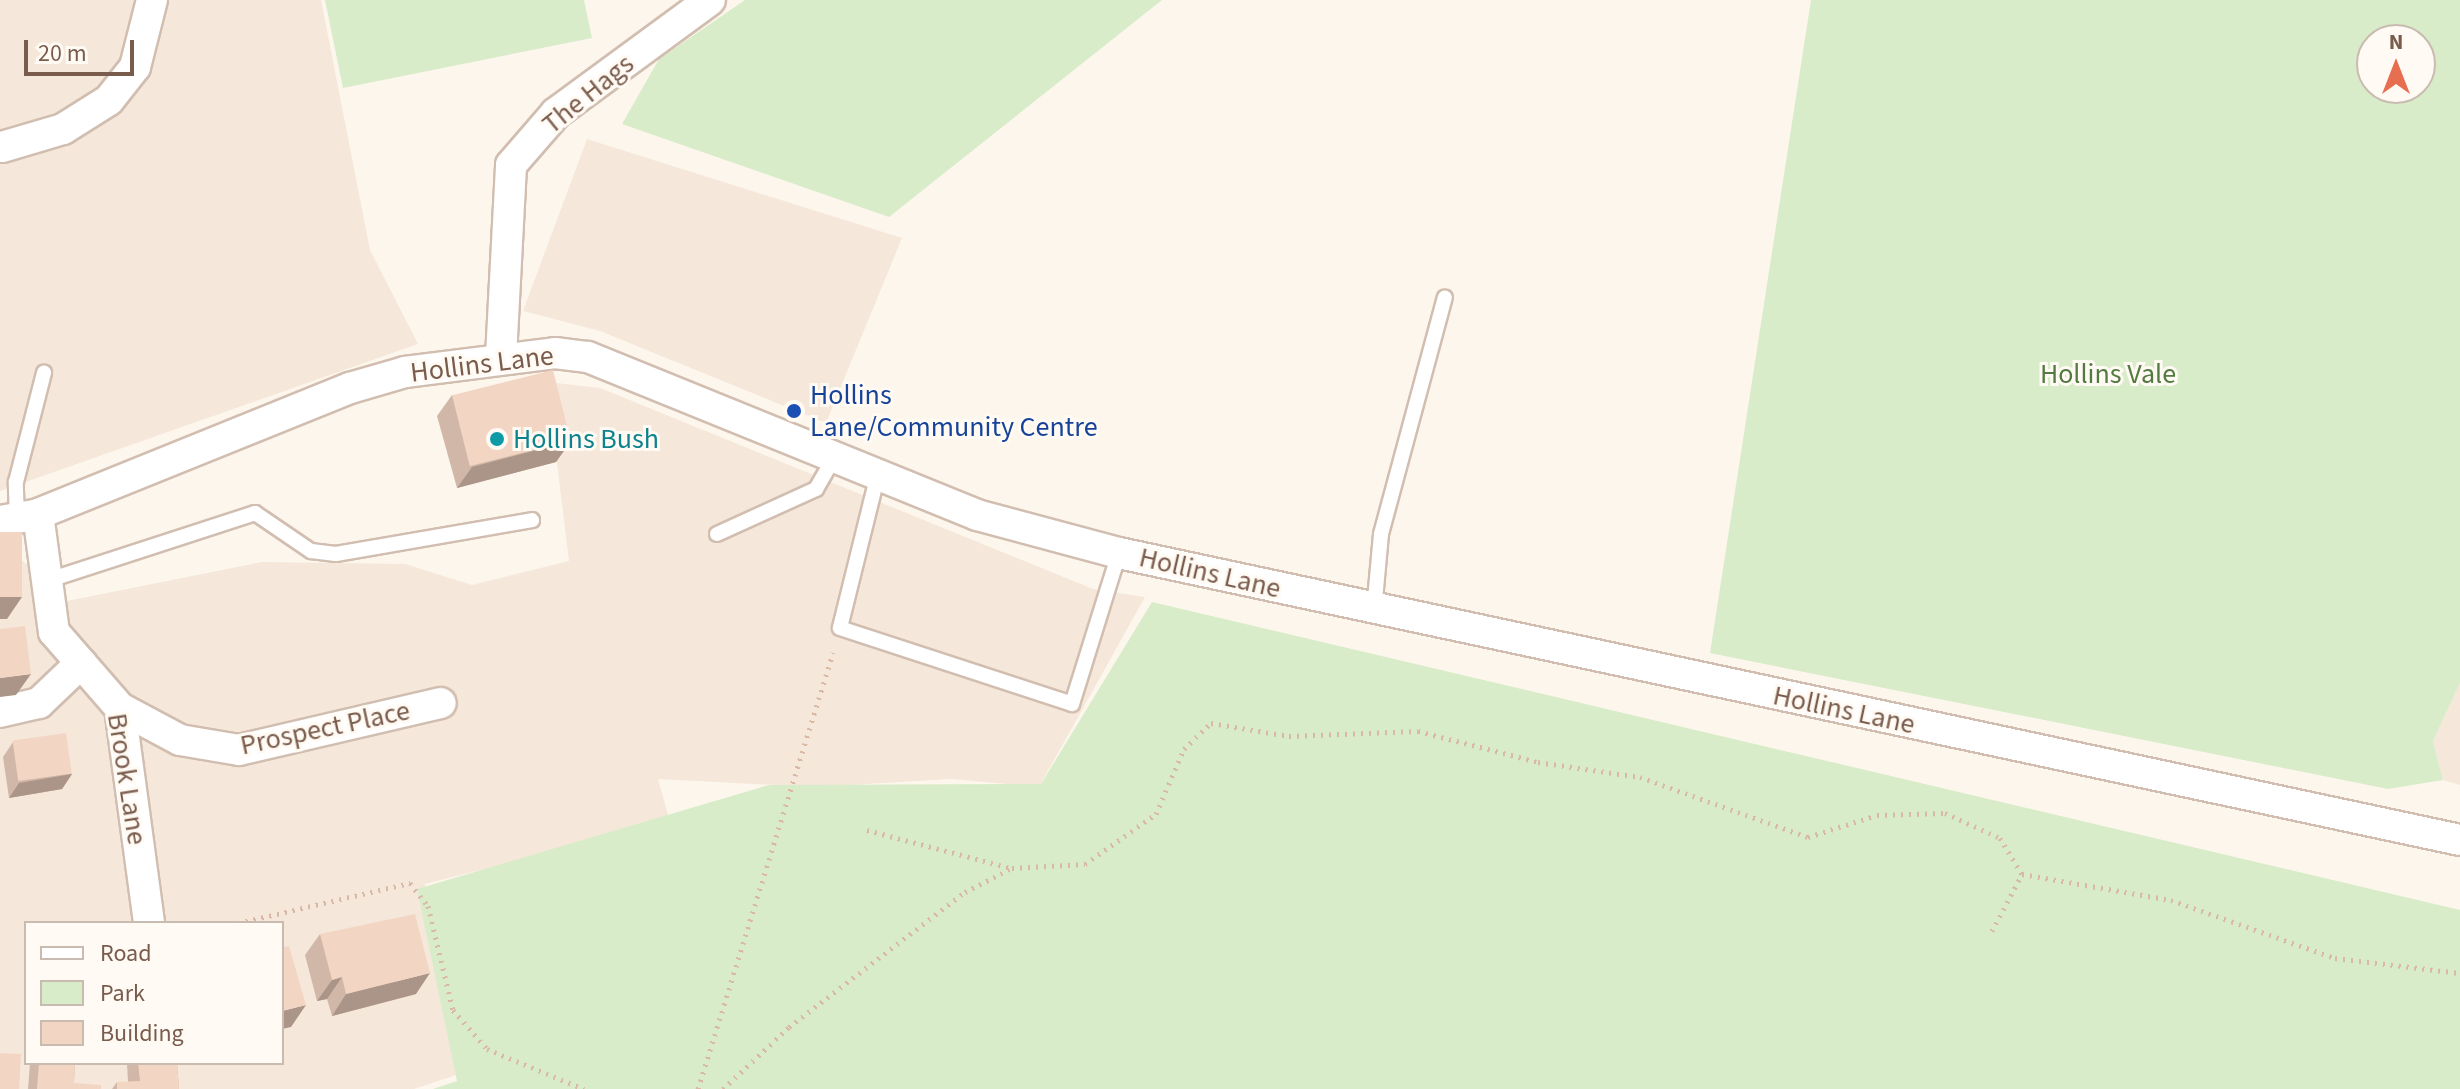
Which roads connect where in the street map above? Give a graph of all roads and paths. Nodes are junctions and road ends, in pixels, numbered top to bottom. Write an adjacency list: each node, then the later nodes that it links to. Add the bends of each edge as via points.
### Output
1 (152, 0): 3 (street, via 135,67 109,100 63,129)
2 (710, 0): 5 (street, The Hags, via 556,113 511,165)
3 (2, 147)
4 (1445, 297): 14 (lane, via 1381,534)
5 (501, 357): 7 (street, Hollins Lane, via 588,357); 9 (street, Hollins Lane, via 350,388)
6 (44, 373): 9 (lane, via 16,482)
7 (834, 458): 8 (street, Hollins Lane); 11 (lane, via 816,489)
8 (877, 478): 12 (street, Hollins Lane, via 977,515); 15 (lane)
9 (18, 518): 13 (street, Brook Lane)
10 (532, 520): 13 (lane, via 336,554 311,551 255,513)
11 (717, 534)
12 (1119, 553): 14 (street, Hollins Lane); 15 (lane, via 1072,704)
13 (46, 581): 16 (street, Brook Lane, via 54,632)
14 (1374, 611): 21 (street, Hollins Lane)
15 (840, 628): 29 (path)
16 (81, 663): 18 (street, Brook Lane); 19 (street, via 39,703)
17 (441, 703): 18 (street, Prospect Place, via 239,750 180,740)
18 (120, 708): 24 (street, Brook Lane)
19 (0, 712)
20 (867, 830): 22 (path)
21 (2460, 840)
22 (1012, 868): 23 (path, via 1085,864 1156,814 1184,749 1211,723 1289,736 1418,731 1538,762 1640,777 1808,837 1877,815 1945,813 2000,838); 30 (path, via 903,935)
23 (2022, 874): 26 (path); 27 (path, via 2171,900 2335,958)
24 (149, 921)
25 (247, 921): 28 (path, via 410,883 428,906 453,1010 487,1049)
26 (1992, 931)
27 (2460, 973)
28 (584, 1089)
29 (698, 1089)
30 (723, 1089)

